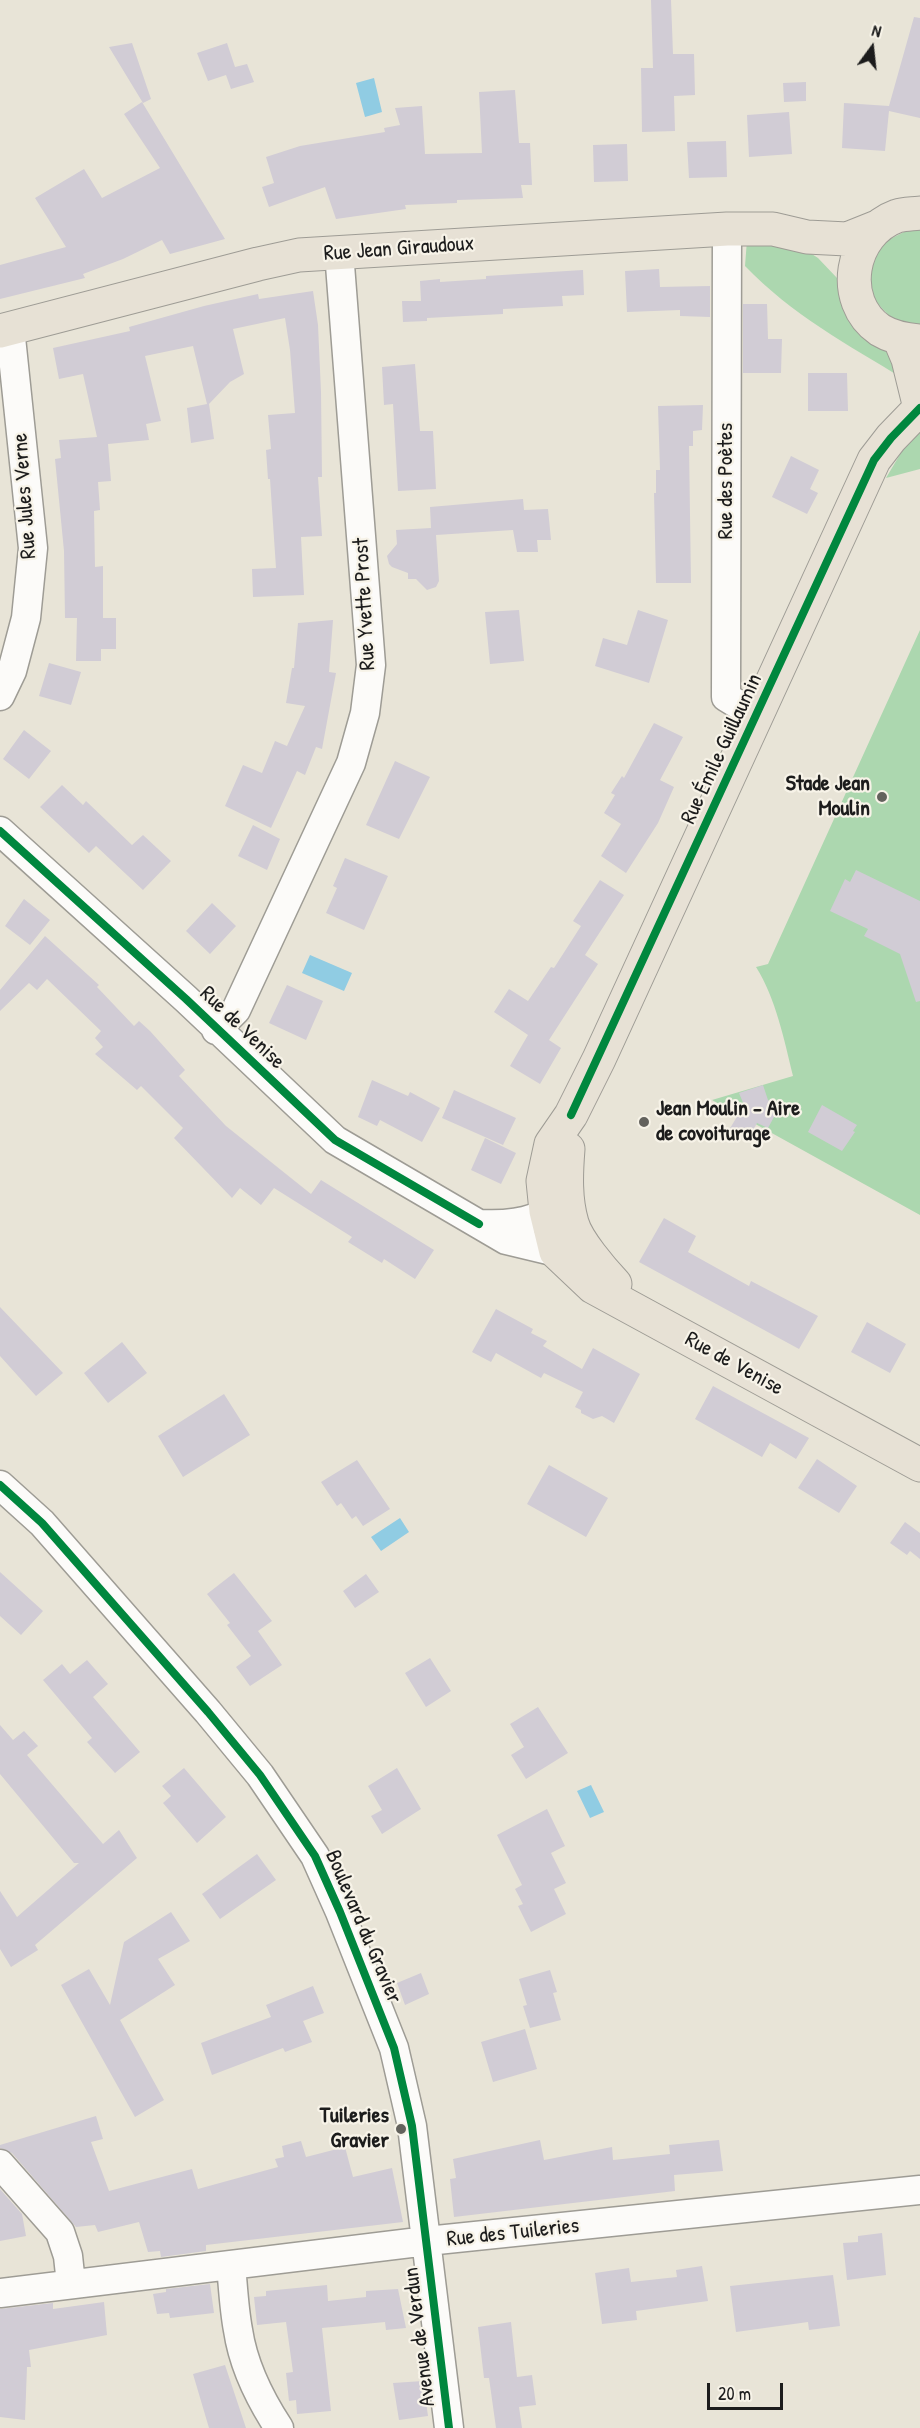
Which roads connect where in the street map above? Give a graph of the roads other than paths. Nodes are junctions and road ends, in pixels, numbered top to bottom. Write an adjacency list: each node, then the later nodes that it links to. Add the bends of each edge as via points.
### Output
1 (920, 213): 2 (main road, Rue Jean Giraudoux, via 897,216)
2 (877, 227): 4 (main road, Rue Jean Giraudoux, via 847,238); 6 (main road, via 862,245 854,267)
3 (727, 229): 4 (main road, Rue Jean Giraudoux, via 773,229); 5 (main road, Rue Jean Giraudoux); 11 (street, Rue des Poètes, via 726,697)
4 (807, 237): 6 (main road, Rue Jean Giraudoux, via 843,270)
5 (339, 252): 7 (main road, Rue Jean Giraudoux, via 258,264); 13 (street, Rue Yvette Prost, via 371,665 365,713 351,763 236,1010)
6 (855, 291): 8 (main road, Rue Jean Giraudoux, via 863,312 879,329)
7 (5, 330): 10 (street, Rue Jules Verne, via 33,548 26,618 12,671)
8 (910, 341): 9 (main road, Rue Émile Guillaumin, via 908,359)
9 (920, 408): 11 (main road, Rue Émile Guillaumin, via 874,460)
10 (0, 696)
11 (757, 717): 14 (main road, Rue Émile Guillaumin)
12 (0, 831): 13 (street, Rue de Venise)
13 (216, 1030): 17 (street, Rue de Venise, via 335,1140)
14 (571, 1115): 15 (main road, Rue Émile Guillaumin); 16 (main road, Rue Émile Guillaumin, via 551,1144 543,1181)
15 (565, 1180): 16 (street); 19 (main road, Rue Émile Guillaumin, via 572,1225 599,1268)
16 (546, 1211): 17 (street, Rue de Venise, via 512,1225); 18 (main road)
17 (479, 1224): 18 (street, Rue de Venise, via 506,1240)
18 (556, 1252): 19 (main road, Rue de Venise, via 594,1287)
19 (645, 1315): 20 (main road, Rue de Venise)
20 (920, 1465)
21 (0, 1485): 24 (street, Boulevard du Gravier, via 42,1523 208,1712 260,1774 315,1857 394,2048 412,2126)
22 (0, 2164): 26 (street, via 60,2232)
23 (920, 2190): 24 (street, Rue des Tuileries)
24 (427, 2241): 25 (street, Rue des Tuileries); 29 (street, Avenue de Verdun)
25 (231, 2265): 26 (street, Rue des Tuileries); 28 (street, via 238,2331 247,2363 265,2407)
26 (71, 2284): 27 (street, Rue des Tuileries)
27 (0, 2293)
28 (279, 2428)
29 (449, 2428)

